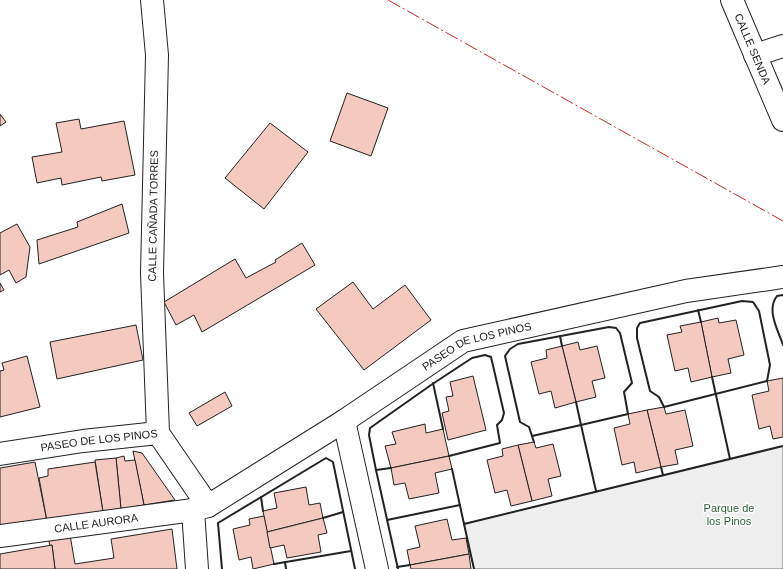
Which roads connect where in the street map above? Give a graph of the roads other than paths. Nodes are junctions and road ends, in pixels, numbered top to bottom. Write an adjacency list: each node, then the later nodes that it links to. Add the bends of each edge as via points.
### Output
1 (152, 0): 8 (street, CALLE CAÑADA TORRES, via 156,55 152,273)
2 (732, 0): 4 (street, CALLE SENDA)
3 (783, 46): 4 (street)
4 (755, 55): 5 (street, CALLE SENDA)
5 (783, 120)
6 (783, 277): 7 (street, PASEO DE LOS PINOS, via 686,290 463,341)
7 (344, 420): 10 (street, PASEO DE LOS PINOS); 13 (street)
8 (158, 433): 9 (street, PASEO DE LOS PINOS); 10 (street, PASEO DE LOS PINOS)
9 (0, 454)
10 (200, 508): 11 (street, CALLE AURORA); 12 (street)
11 (0, 536)
12 (197, 569)
13 (377, 569)

